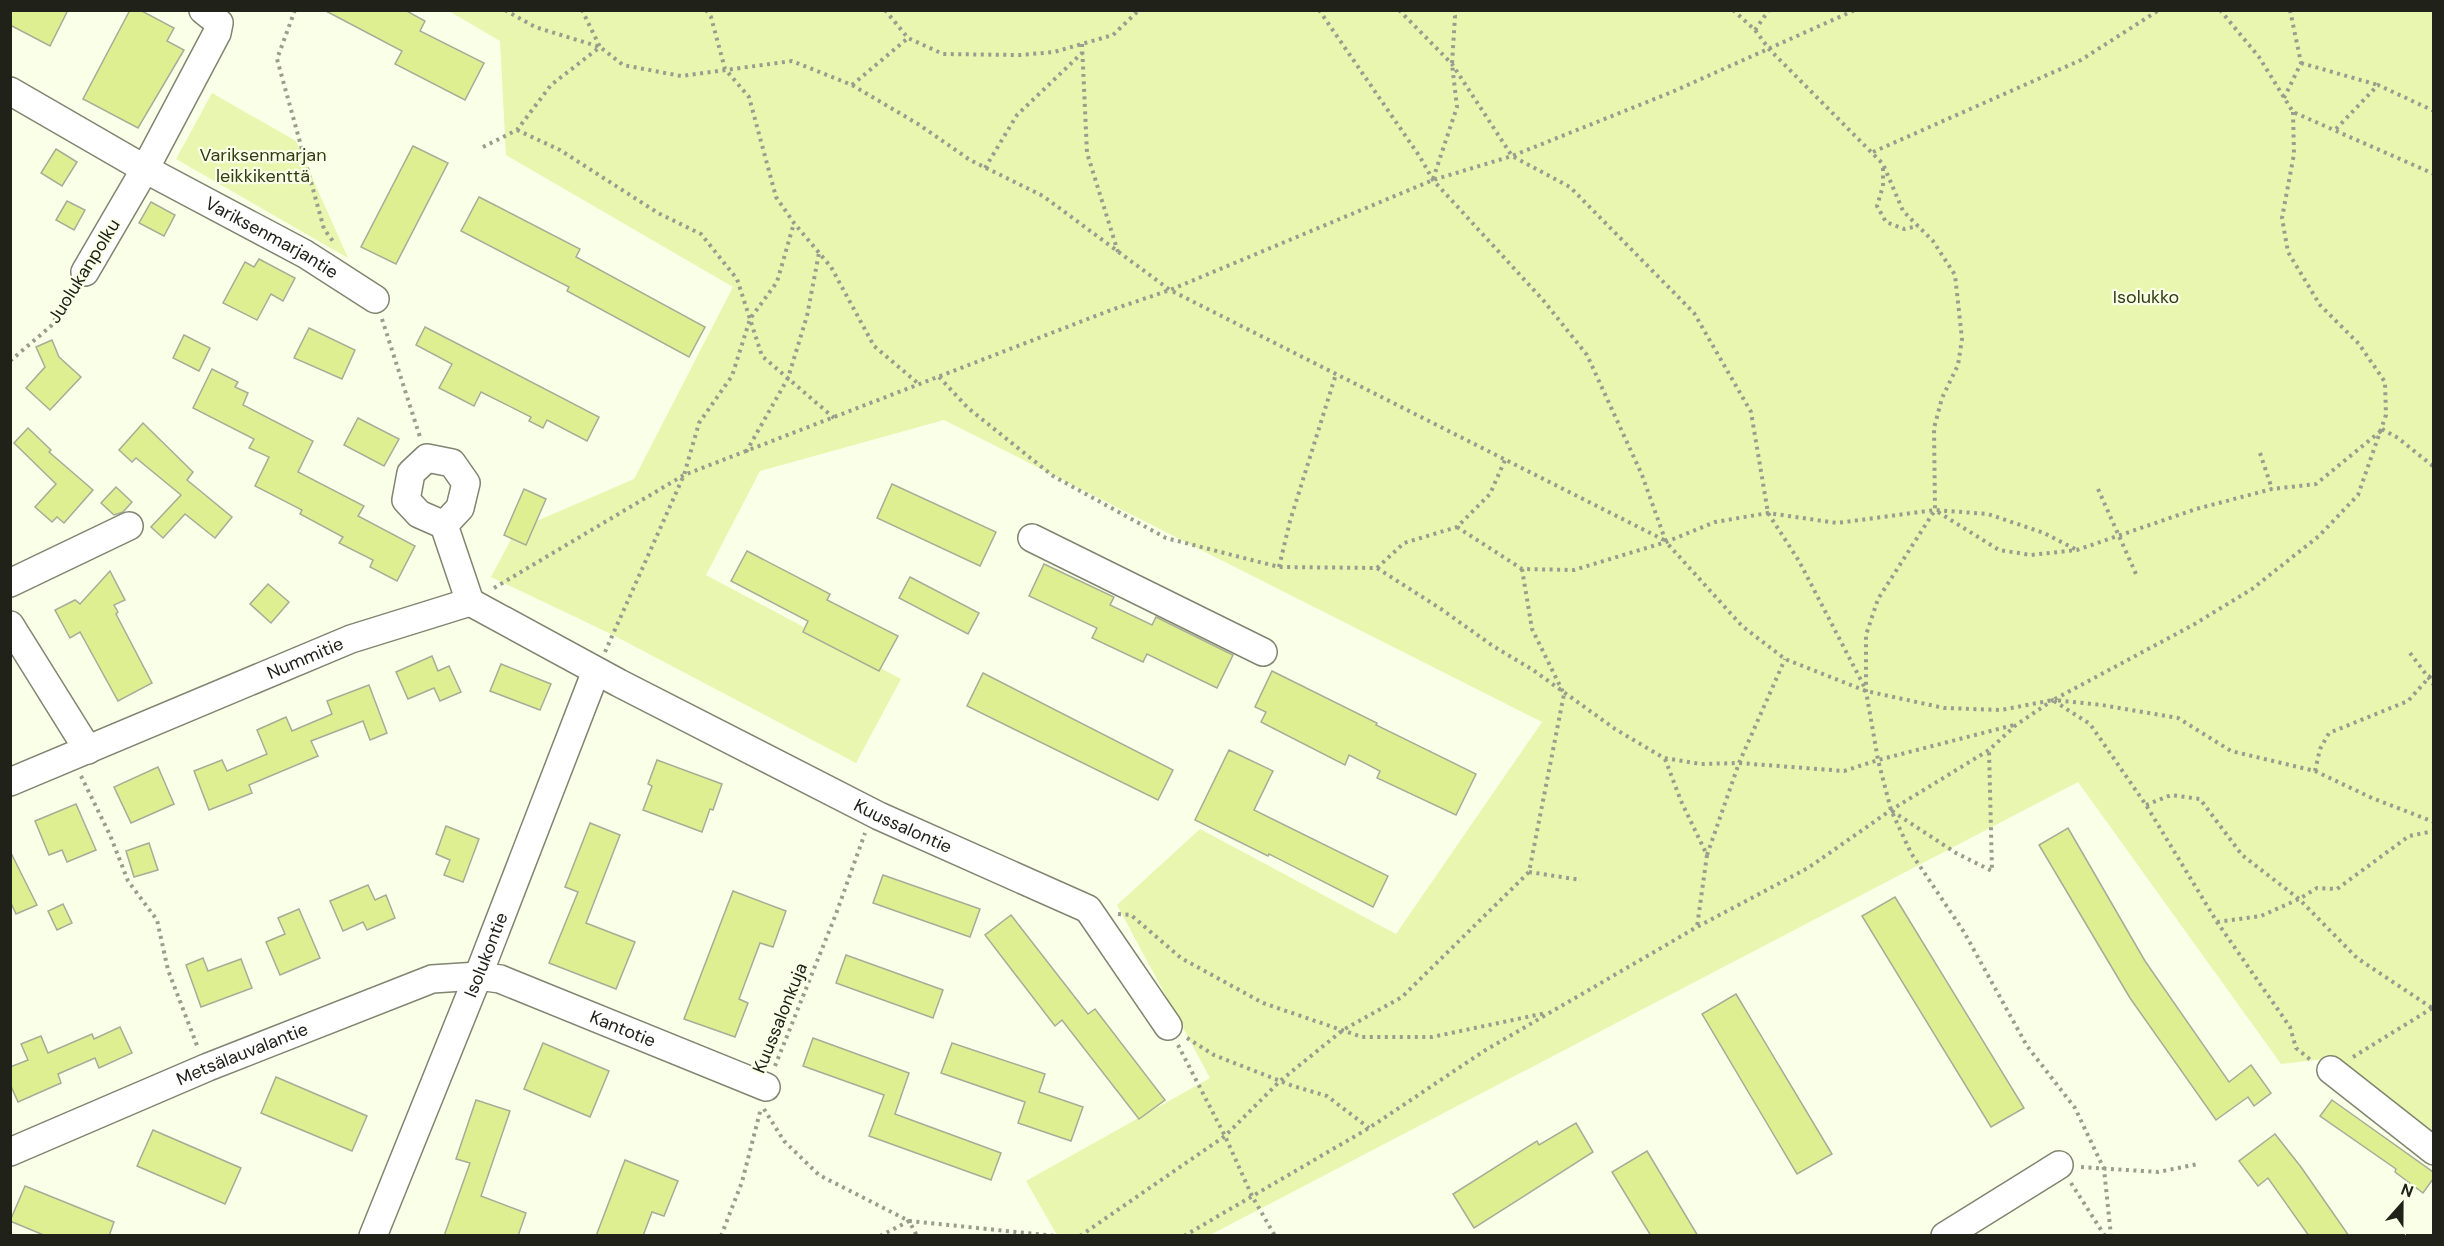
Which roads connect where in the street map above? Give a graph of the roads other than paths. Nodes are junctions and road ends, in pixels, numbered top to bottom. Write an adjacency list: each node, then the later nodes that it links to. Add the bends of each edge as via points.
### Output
1 (203, 10): 3 (street, Juolukanpolku, via 219,23 217,33)
2 (10, 91): 3 (street, Variksenmarjantie)
3 (145, 169): 4 (street, Juolukanpolku); 5 (street, Variksenmarjantie, via 305,254)
4 (85, 272)
5 (375, 299)
6 (444, 525): 6 (street, via 460,508 466,483 452,464 427,458 411,473 406,500 419,514); 10 (street)
7 (129, 526): 9 (street)
8 (1032, 538): 12 (street)
9 (10, 583)
10 (470, 602): 13 (street); 14 (street, Nummitie, via 351,639)
11 (10, 625): 14 (street)
12 (1263, 652)
13 (596, 671): 16 (street, Isolukontie); 17 (street, Kuussalontie, via 873,812 1088,909)
14 (81, 753): 15 (street, Nummitie)
15 (10, 782)
16 (478, 976): 19 (street, Kantotie, via 500,979); 21 (street, Metsälauvalantie, via 432,979 207,1067); 23 (street, Isolukontie)
17 (1168, 1026)
18 (2331, 1070): 20 (street)
19 (764, 1097)
20 (2433, 1151)
21 (10, 1152)
22 (2059, 1165): 24 (street)
23 (373, 1236)
24 (1945, 1236)

